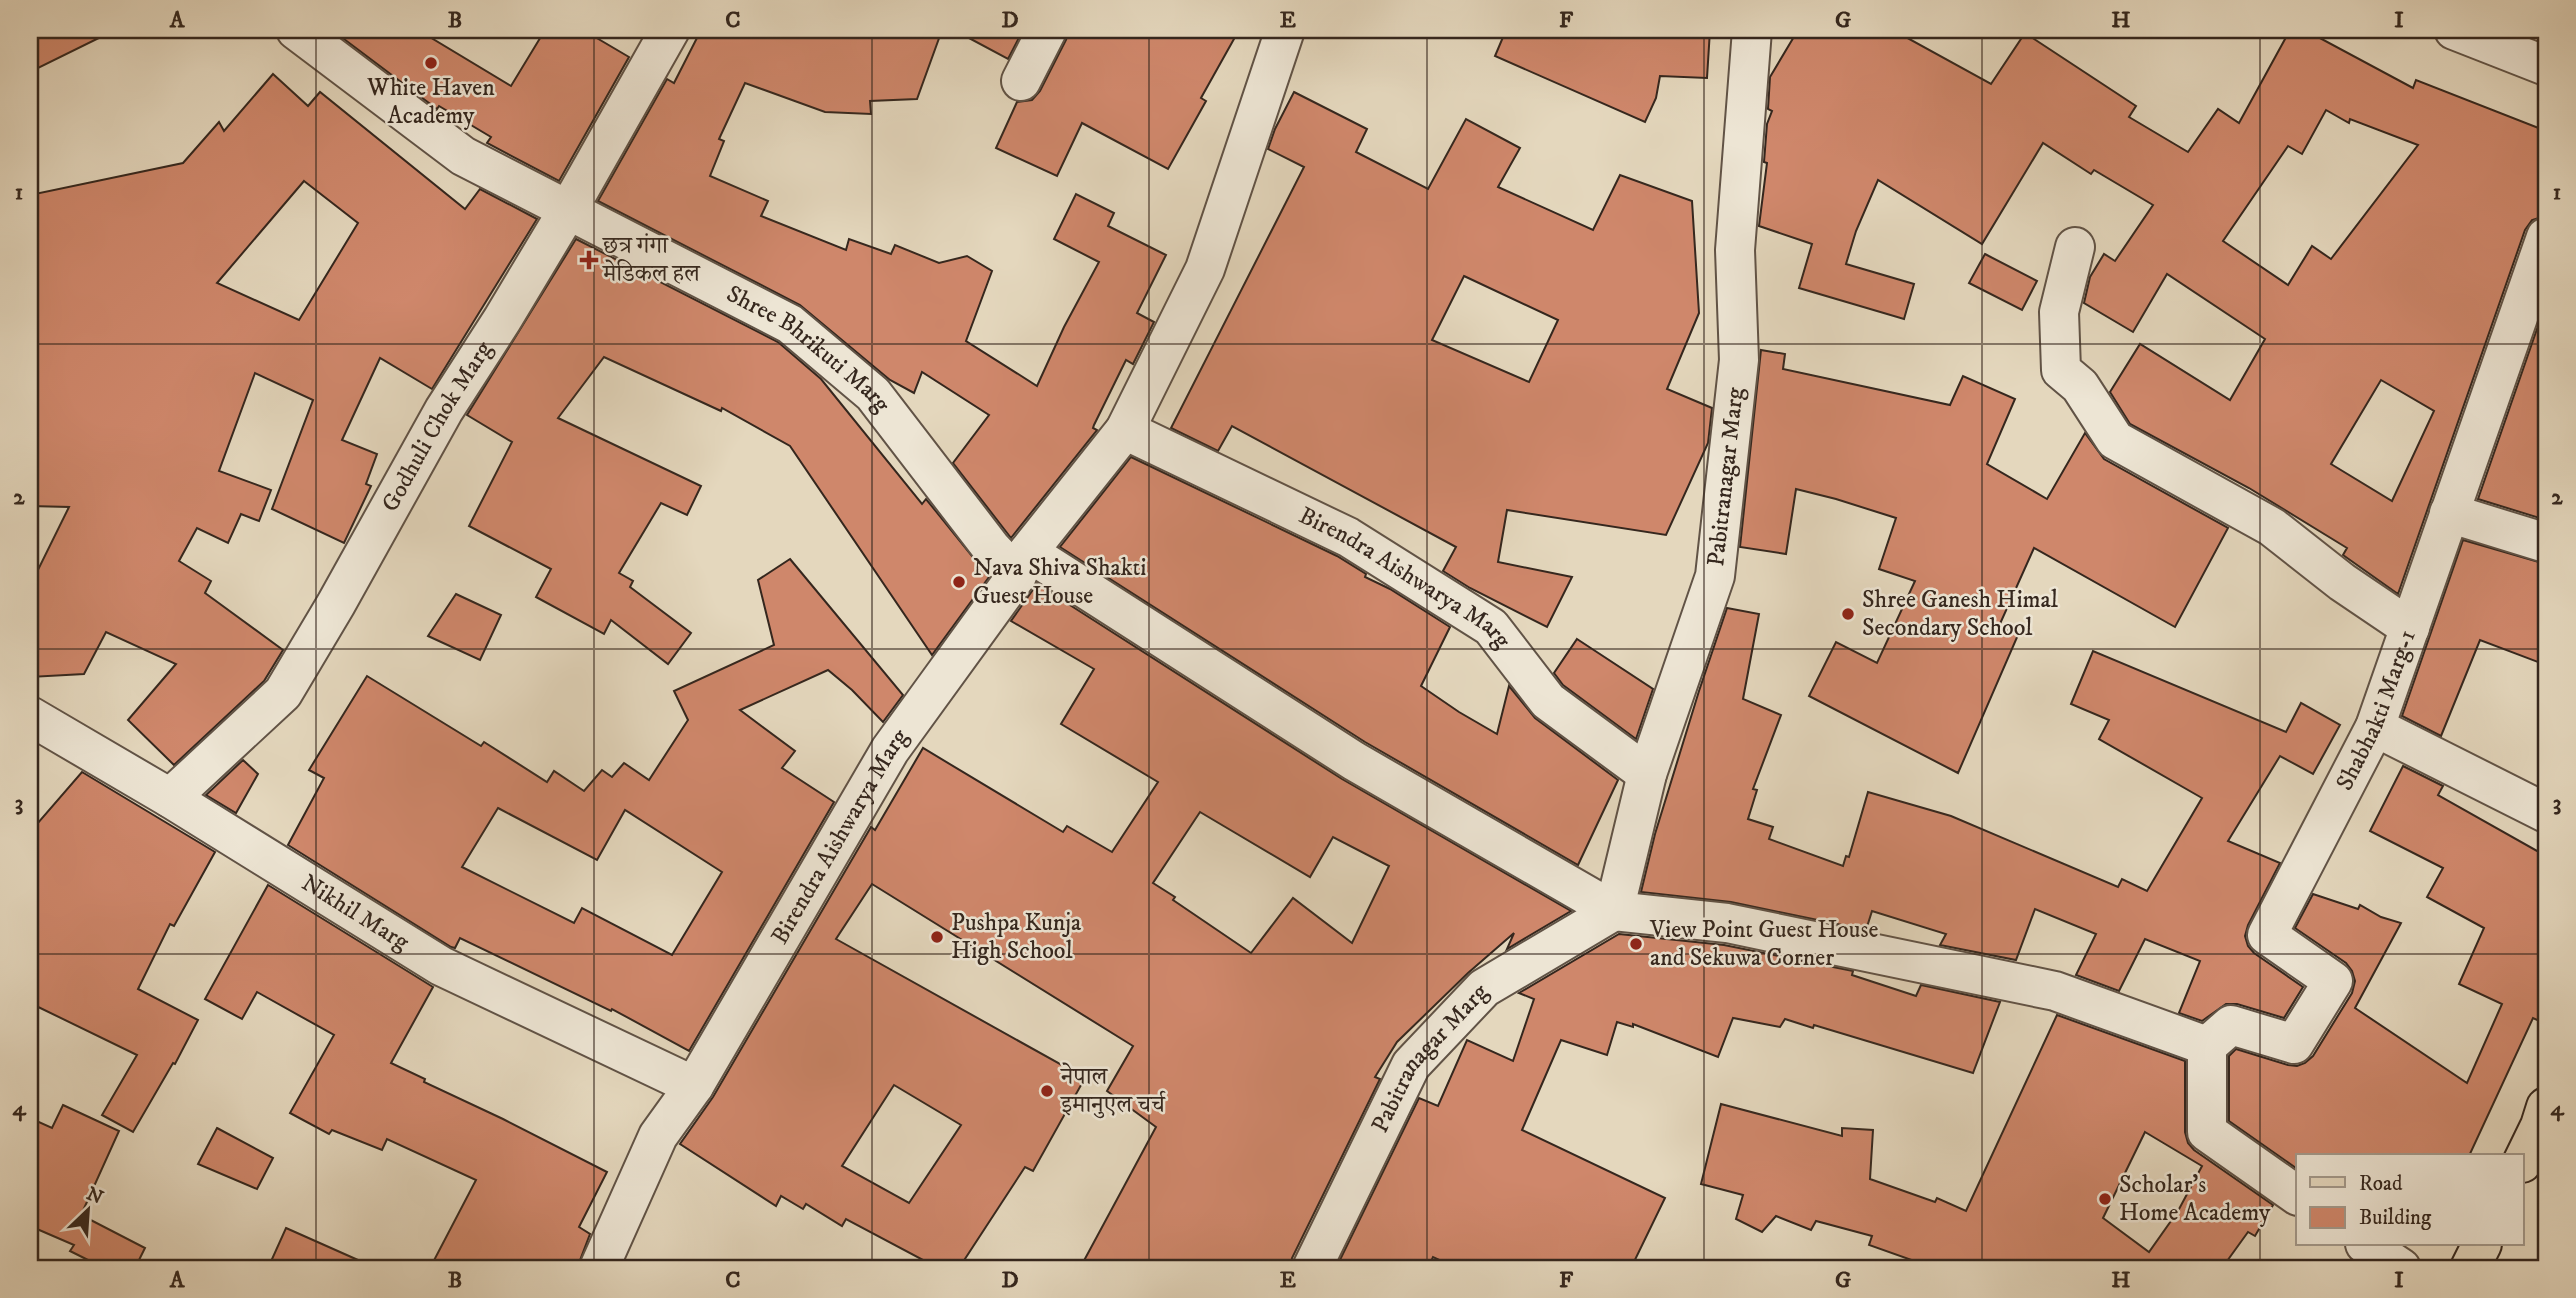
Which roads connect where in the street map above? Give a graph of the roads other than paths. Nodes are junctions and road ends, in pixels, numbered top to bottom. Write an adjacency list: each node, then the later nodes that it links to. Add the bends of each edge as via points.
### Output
1 (296, 30): 9 (street, Shree Bhrikuti Marg, via 463,156)
2 (670, 30): 9 (street, Godhuli Chok Marg)
3 (1047, 30): 8 (street)
4 (1285, 30): 12 (street, Birendra Aishwarya Marg, via 1205,269)
5 (1752, 30): 19 (street, Pabitranagar Marg, via 1735,250 1740,360 1715,576)
6 (2454, 30): 7 (street)
7 (2546, 66)
8 (1021, 81)
9 (568, 210): 15 (street, Shree Bhrikuti Marg, via 790,324 873,394 992,549); 20 (street, Godhuli Chok Marg, via 444,410 283,693)
10 (2546, 237): 13 (street, Shabhakti Marg-1)
11 (2075, 247): 16 (street, via 2059,312 2062,370 2080,386 2115,440 2272,527)
12 (1125, 430): 15 (street, Birendra Aishwarya Marg); 19 (street, Birendra Aishwarya Marg, via 1348,537 1491,627 1548,701)
13 (2449, 513): 14 (street); 16 (street, Shabhakti Marg-1)
14 (2546, 544)
15 (1022, 564): 22 (street); 24 (street, Birendra Aishwarya Marg, via 890,750)
16 (2410, 628): 18 (street, Shabhakti Marg-1)
17 (30, 716): 20 (street, Nikhil Marg)
18 (2375, 727): 21 (street); 23 (street, Shabhakti Marg-1, via 2267,935 2333,981 2294,1044 2231,1025)
19 (1647, 774): 22 (street, Pabitranagar Marg)
20 (170, 798): 24 (street, Nikhil Marg, via 441,966)
21 (2546, 813)
22 (1614, 911): 23 (street, via 1727,923 2055,991); 31 (street, Pabitranagar Marg, via 1484,988 1411,1065)
23 (2207, 1046): 27 (street, via 2207,1132)
24 (694, 1086): 30 (street, Birendra Aishwarya Marg, via 658,1136)
25 (2546, 1107): 26 (main road)
26 (2524, 1159)
27 (2296, 1195)
28 (2368, 1246): 32 (street)
29 (2481, 1246): 33 (main road)
30 (599, 1268)
31 (1312, 1268)
32 (2401, 1268)
33 (2470, 1268)

